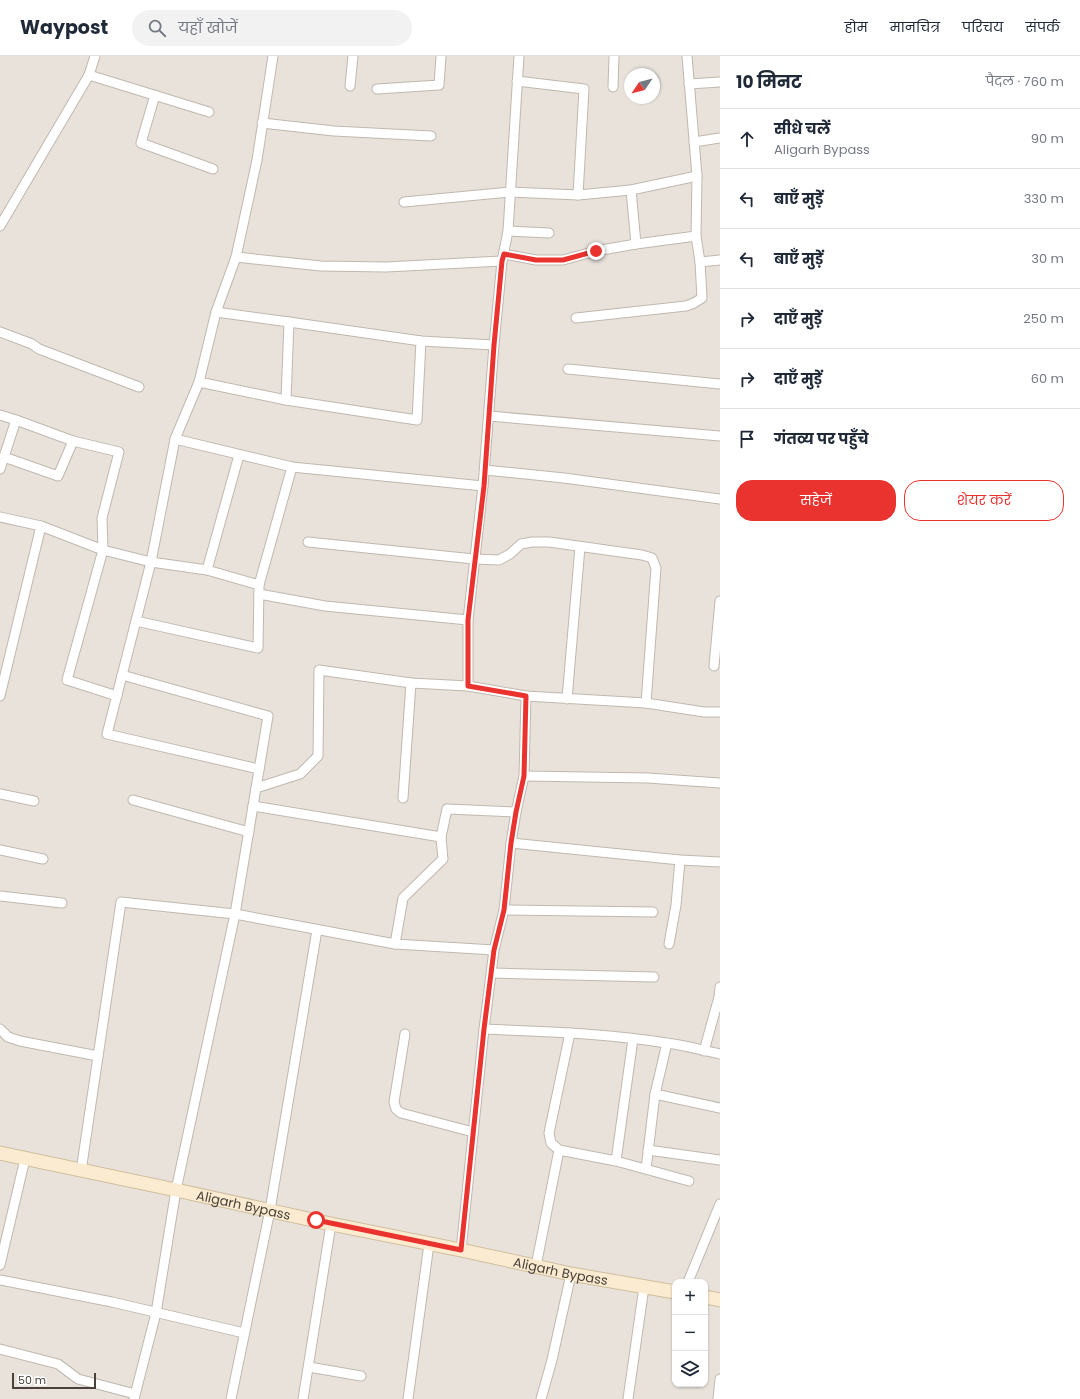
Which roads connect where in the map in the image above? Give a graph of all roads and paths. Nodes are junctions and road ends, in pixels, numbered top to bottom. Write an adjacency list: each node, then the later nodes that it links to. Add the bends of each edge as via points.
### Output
1 (95, 56): 8 (street)
2 (273, 56): 17 (street)
3 (352, 56): 12 (street)
4 (441, 56): 14 (street, via 439,85)
5 (519, 56): 9 (street)
6 (614, 56): 13 (street)
7 (687, 56): 11 (street)
8 (89, 74): 15 (street); 27 (street)
9 (517, 80): 24 (street); 25 (street, via 584,89)
10 (720, 82): 11 (street)
11 (690, 84): 20 (street)
12 (350, 86)
13 (613, 87)
14 (377, 88)
15 (155, 95): 16 (street); 21 (street, via 141,143)
16 (208, 112)
17 (262, 123): 18 (street, via 334,131); 32 (street, via 257,160)
18 (431, 136)
19 (720, 138): 20 (street)
20 (694, 142): 22 (street)
21 (213, 169)
22 (697, 176): 23 (street); 30 (street)
23 (631, 190): 25 (street); 31 (street)
24 (510, 192): 25 (street); 26 (street); 28 (street)
25 (578, 195)
26 (404, 202)
27 (0, 226)
28 (508, 231): 29 (street); 33 (street)
29 (549, 233)
30 (696, 236): 31 (street); 35 (street)
31 (636, 244): 33 (street, via 563,260)
32 (236, 257): 33 (street, via 321,266 386,267); 36 (street)
33 (503, 258): 41 (street)
34 (720, 260): 35 (street)
35 (700, 262): 37 (street, via 702,298 694,303)
36 (216, 312): 38 (street); 43 (street)
37 (576, 318)
38 (289, 322): 40 (street); 46 (street)
39 (0, 332): 45 (street)
40 (421, 341): 41 (street); 46 (street, via 417,420)
41 (494, 345): 48 (street)
42 (568, 369): 44 (street)
43 (200, 382): 46 (street); 51 (street)
44 (720, 384)
45 (139, 387)
46 (286, 400)
47 (0, 415): 49 (street)
48 (489, 416): 50 (street); 57 (street)
49 (16, 420): 52 (street); 54 (street)
50 (720, 436)
51 (175, 439): 53 (street); 66 (street)
52 (73, 441): 54 (street, via 58,476); 64 (street, via 119,452 102,518)
53 (239, 455): 55 (street); 67 (street)
54 (4, 457): 56 (street)
55 (292, 467): 58 (street); 68 (street)
56 (0, 469)
57 (485, 470): 58 (street); 59 (street)
58 (484, 486): 65 (street)
59 (720, 499)
60 (0, 517): 61 (street)
61 (41, 526): 64 (street); 76 (street)
62 (308, 542): 65 (street)
63 (580, 547): 65 (street, via 532,542 521,544 499,560); 79 (street); 80 (street, via 652,558 656,568)
64 (103, 550): 66 (street); 77 (street, via 67,680)
65 (474, 559): 70 (street)
66 (151, 562): 67 (street); 71 (street)
67 (207, 570): 68 (street)
68 (259, 590): 70 (street, via 325,606); 71 (street, via 258,648)
69 (720, 601): 72 (street)
70 (468, 620): 75 (street)
71 (136, 621): 73 (street)
72 (714, 666)
73 (122, 675): 77 (street); 82 (street, via 268,716)
74 (411, 683): 75 (street); 85 (street, via 319,670 318,756 300,774); 87 (street)
75 (468, 686): 78 (street)
76 (0, 696)
77 (117, 696): 82 (street, via 107,734)
78 (526, 696): 79 (street); 83 (street)
79 (567, 699): 80 (street)
80 (646, 704): 81 (street)
81 (720, 712)
82 (259, 769): 85 (street)
83 (524, 776): 84 (street); 91 (street)
84 (720, 782)
85 (256, 788): 90 (street)
86 (0, 794): 89 (street)
87 (402, 798)
88 (133, 800): 92 (street)
89 (34, 801)
90 (253, 806): 92 (street); 93 (street)
91 (516, 812): 93 (street, via 447,809); 94 (street)
92 (249, 832): 103 (street)
93 (441, 837): 105 (street, via 443,859 403,898)
94 (511, 843): 97 (street); 101 (street)
95 (0, 850): 96 (street)
96 (43, 859)
97 (680, 860): 98 (street); 106 (street)
98 (720, 862)
99 (0, 896): 100 (street)
100 (62, 903)
101 (504, 910): 102 (street); 107 (street)
102 (653, 912)
103 (235, 914): 104 (street); 120 (street, via 121,902); 133 (street)
104 (317, 930): 105 (street); 135 (street)
105 (394, 944): 107 (street)
106 (669, 944)
107 (494, 950): 108 (street)
108 (492, 973): 109 (street); 113 (street)
109 (654, 977)
110 (720, 987): 111 (street)
111 (720, 997): 118 (street)
112 (0, 1029): 120 (street, via 8,1037 20,1041)
113 (484, 1029): 114 (street); 123 (street)
114 (570, 1033): 116 (street); 124 (street, via 549,1133 551,1143)
115 (405, 1034): 123 (street, via 394,1102 396,1109 401,1113)
116 (633, 1039): 117 (street); 129 (street)
117 (667, 1043): 118 (street); 121 (street)
118 (704, 1051): 119 (street)
119 (720, 1054)
120 (98, 1056): 131 (street)
121 (655, 1094): 122 (street); 125 (street)
122 (720, 1108)
123 (473, 1132): 138 (street)
124 (559, 1150): 129 (street); 140 (street)
125 (648, 1150): 128 (street); 130 (street)
126 (0, 1153): 127 (main road, Aligarh Bypass)
127 (26, 1159): 131 (main road, Aligarh Bypass); 139 (street)
128 (720, 1160)
129 (616, 1161): 130 (street)
130 (646, 1169): 132 (street)
131 (82, 1170): 133 (main road, Aligarh Bypass)
132 (689, 1182)
133 (176, 1190): 135 (main road, Aligarh Bypass); 148 (street)
134 (720, 1204): 142 (street)
135 (270, 1210): 136 (main road, Aligarh Bypass); 149 (street)
136 (331, 1224): 137 (main road, Aligarh Bypass); 151 (street)
137 (429, 1244): 138 (main road, Aligarh Bypass); 157 (street)
138 (461, 1250): 140 (main road, Aligarh Bypass)
139 (0, 1265)
140 (536, 1266): 141 (main road, Aligarh Bypass)
141 (571, 1274): 144 (main road, Aligarh Bypass); 158 (street)
142 (689, 1279)
143 (0, 1280): 148 (street)
144 (644, 1287): 145 (main road, Aligarh Bypass); 159 (street)
145 (672, 1292)
146 (708, 1298): 147 (main road)
147 (720, 1300)
148 (156, 1313): 149 (street); 154 (street)
149 (244, 1333): 155 (street)
150 (0, 1349): 154 (street, via 58,1364 78,1379)
151 (309, 1367): 152 (street); 156 (street)
152 (360, 1376)
153 (720, 1379): 160 (street)
154 (135, 1397)
155 (231, 1399)
156 (303, 1399)
157 (408, 1399)
158 (541, 1399)
159 (628, 1399)
160 (718, 1399)

